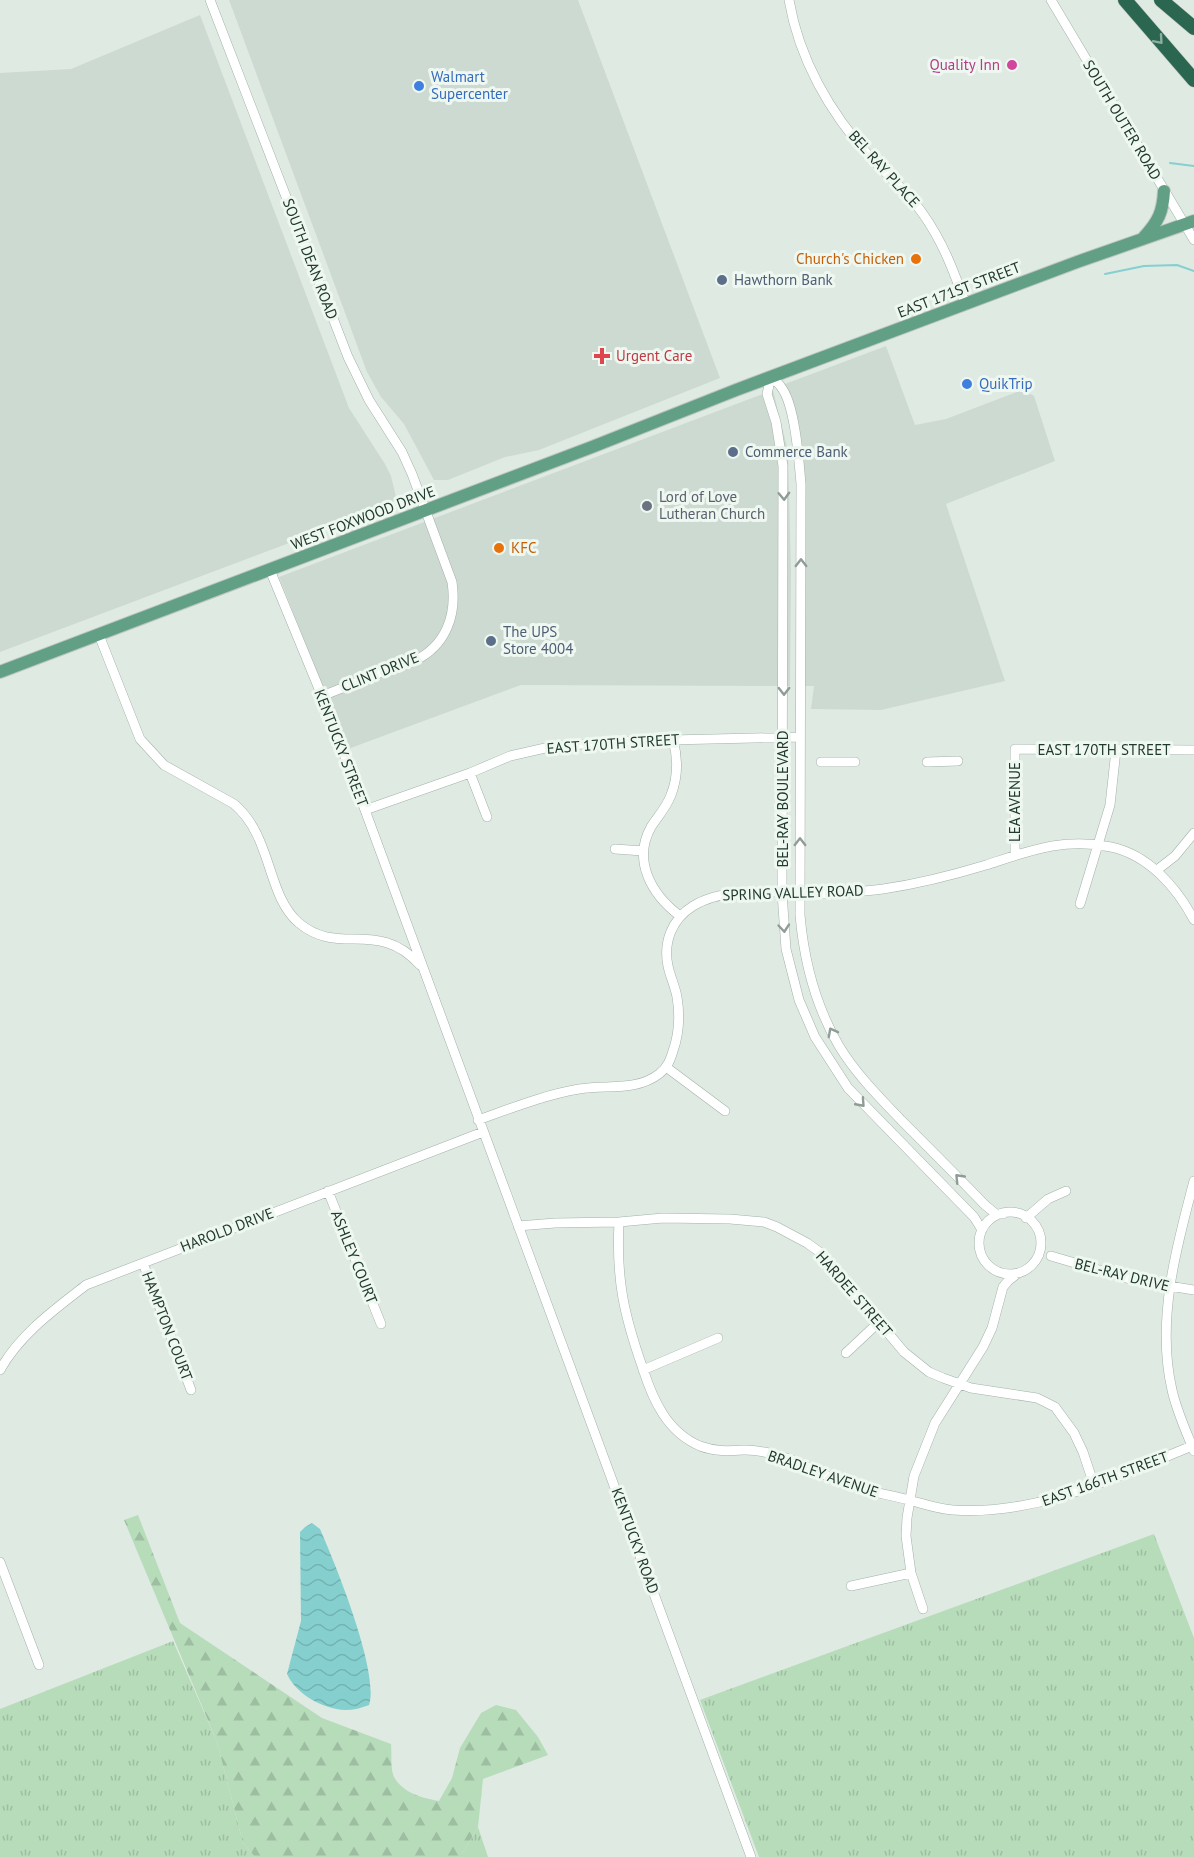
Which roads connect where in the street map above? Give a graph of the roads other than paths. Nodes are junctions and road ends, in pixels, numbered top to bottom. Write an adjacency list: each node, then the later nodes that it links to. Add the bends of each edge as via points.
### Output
1 (789, 0): 12 (street, BEL RAY PLACE, via 804,54 821,89 856,140 922,212 945,250)
2 (1051, 0): 8 (street, SOUTH OUTER ROAD)
3 (1125, 0): 7 (highway, one-way to 7)
4 (1161, 0): 6 (highway)
5 (210, 1): 17 (street, SOUTH DEAN ROAD, via 348,357 402,452)
6 (1194, 28)
7 (1194, 80)
8 (1164, 191): 9 (street, SOUTH OUTER ROAD); 10 (main road, via 1163,210 1156,225)
9 (1189, 223): 10 (main road, EAST 171ST STREET); 11 (street, SOUTH OUTER ROAD)
10 (1141, 240): 12 (main road, EAST 171ST STREET)
11 (1194, 240)
12 (966, 304): 13 (main road, EAST 171ST STREET)
13 (771, 377): 14 (main road, EAST 171ST STREET); 15 (street, BEL-RAY BOULEVARD, via 782,388 789,407); 16 (street, BEL-RAY BOULEVARD, via 767,394)
14 (736, 390): 17 (main road, WEST FOXWOOD DRIVE)
15 (800, 465): 16 (street); 20 (street, BEL-RAY BOULEVARD, one-way to 15)
16 (783, 466): 19 (street, BEL-RAY BOULEVARD, one-way to 19)
17 (426, 510): 18 (main road, WEST FOXWOOD DRIVE); 23 (street, CLINT DRIVE, via 452,582 454,606 447,628 434,647 415,661)
18 (270, 570): 21 (main road, WEST FOXWOOD DRIVE); 23 (street, KENTUCKY STREET)
19 (784, 586): 20 (street); 24 (street, BEL-RAY BOULEVARD, one-way to 24)
20 (801, 586): 25 (street, BEL-RAY BOULEVARD)
21 (99, 635): 22 (main road, WEST FOXWOOD DRIVE); 50 (street, via 140,739 164,765 244,813 257,833 285,905 298,922 323,937 381,940)
22 (0, 672)
23 (322, 696): 35 (street, KENTUCKY STREET)
24 (784, 737): 25 (street, EAST 170TH STREET); 26 (street, EAST 170TH STREET); 43 (street, BEL-RAY BOULEVARD)
25 (801, 737): 44 (street, BEL-RAY BOULEVARD, one-way to 25)
26 (673, 740): 34 (street, EAST 170TH STREET, via 554,746 510,756); 40 (street, via 675,784 664,810 650,829)
27 (1015, 749): 28 (street, EAST 170TH STREET); 41 (street, LEA AVENUE)
28 (1116, 750): 29 (street, EAST 170TH STREET); 38 (street, via 1110,805)
29 (1194, 750)
30 (958, 761): 33 (street)
31 (821, 762): 32 (street)
32 (855, 762)
33 (927, 762)
34 (470, 773): 35 (street, EAST 170TH STREET); 36 (street)
35 (365, 810): 48 (street, KENTUCKY STREET)
36 (487, 817)
37 (1194, 833): 42 (street)
38 (1099, 844): 41 (street, SPRING VALLEY ROAD, via 1066,843); 42 (street, SPRING VALLEY ROAD, via 1126,851); 45 (street)
39 (615, 849): 40 (street)
40 (643, 852): 46 (street, via 645,873 652,887)
41 (1015, 855): 44 (street, SPRING VALLEY ROAD, via 902,886)
42 (1157, 870): 47 (street, SPRING VALLEY ROAD)
43 (782, 893): 44 (street, SPRING VALLEY ROAD); 46 (street, SPRING VALLEY ROAD, via 720,894 702,900); 54 (street, BEL-RAY BOULEVARD, one-way to 54, via 793,981 814,1037)
44 (800, 894): 52 (street, BEL-RAY BOULEVARD, one-way to 44, via 827,1023 811,981 802,941)
45 (1080, 904)
46 (680, 916): 53 (street, via 667,946 679,1012 676,1042)
47 (1194, 920)
48 (409, 927): 49 (street, KENTUCKY STREET); 50 (street)
49 (413, 939): 50 (street, via 411,949); 51 (street, KENTUCKY STREET)
50 (404, 951): 51 (street)
51 (424, 970): 56 (street)
52 (851, 1064): 54 (street); 61 (street, BEL-RAY BOULEVARD, one-way to 52, via 996,1214 985,1205)
53 (666, 1067): 55 (street); 56 (street, via 641,1084 580,1089 538,1098)
54 (837, 1073): 65 (street, BEL-RAY BOULEVARD, one-way to 65)
55 (725, 1111)
56 (478, 1120): 57 (street)
57 (483, 1132): 59 (street, HAROLD DRIVE); 64 (street)
58 (1194, 1181): 73 (street)
59 (328, 1191): 69 (street, HAROLD DRIVE); 76 (street, ASHLEY COURT)
60 (1066, 1191): 62 (street, via 1048,1199)
61 (1003, 1214): 62 (street, BEL-RAY BOULEVARD); 65 (street, via 991,1219)
62 (1026, 1218): 66 (street)
63 (619, 1222): 64 (street, HARDEE STREET); 75 (street, HARDEE STREET, via 708,1218 764,1222 777,1227 821,1253); 80 (street, BRADLEY AVENUE, via 622,1298)
64 (518, 1226): 91 (street, KENTUCKY ROAD)
65 (982, 1230): 70 (street, via 980,1247)
66 (1041, 1240): 67 (street); 68 (street)
67 (1052, 1256): 68 (street); 73 (street, BEL-RAY DRIVE)
68 (1036, 1262): 71 (street)
69 (143, 1263): 79 (street, HAROLD DRIVE, via 86,1285 14,1347); 82 (street, HAMPTON COURT)
70 (991, 1267): 71 (street, via 1004,1273); 72 (street)
71 (1018, 1273): 72 (street)
72 (1004, 1287): 81 (street, via 992,1328)
73 (1170, 1287): 74 (street, BEL-RAY DRIVE); 83 (street, via 1168,1371)
74 (1194, 1290)
75 (879, 1322): 78 (street); 81 (street, HARDEE STREET, via 915,1362)
76 (381, 1324)
77 (718, 1338): 80 (street)
78 (846, 1353)
79 (0, 1370)
80 (643, 1370): 85 (street, BRADLEY AVENUE, via 658,1408 679,1432 698,1445 720,1452 745,1450 778,1456 852,1486)
81 (959, 1384): 84 (street, HARDEE STREET, via 1037,1398 1055,1407 1079,1442); 85 (street, via 921,1455)
82 (191, 1390)
83 (1193, 1449): 84 (street, EAST 166TH STREET)
84 (1094, 1485): 85 (street, EAST 166TH STREET, via 1042,1502 999,1509 951,1510)
85 (909, 1500): 87 (street, via 906,1536)
86 (0, 1562): 90 (street)
87 (911, 1573): 88 (street); 89 (street)
88 (851, 1586)
89 (924, 1609)
90 (39, 1665)
91 (751, 1857)

